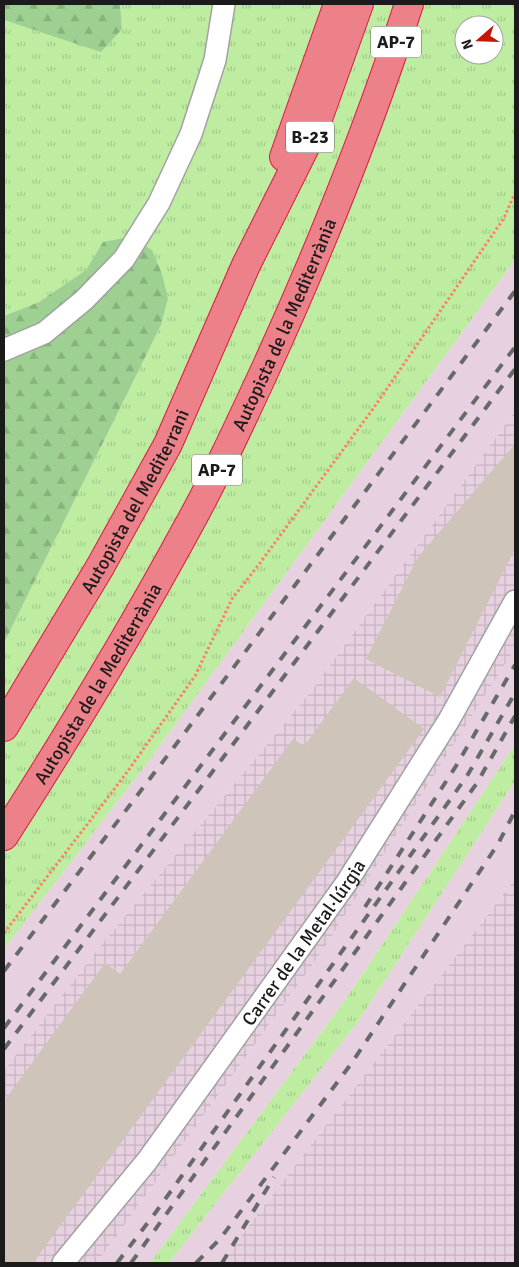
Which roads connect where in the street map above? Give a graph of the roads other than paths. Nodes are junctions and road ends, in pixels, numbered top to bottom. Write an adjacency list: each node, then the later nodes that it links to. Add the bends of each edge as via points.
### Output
1 (224, 4): 6 (street, via 215,60 191,134 159,203 124,259 84,300 44,333)
2 (338, 4): 5 (highway, AP-7)
3 (360, 4): 5 (highway, B-23, via 315,127)
4 (409, 4): 9 (highway, Autopista de la Mediterrània / AP-7, via 353,165 288,320 238,428 142,610)
5 (246, 265): 8 (highway, Autopista del Mediterrani / AP-7, via 168,444 100,567)
6 (4, 350)
7 (515, 601): 10 (street, Carrer de la Metal·lúrgia, via 449,720 347,882 147,1161)
8 (4, 727)
9 (4, 836)
10 (63, 1263)

